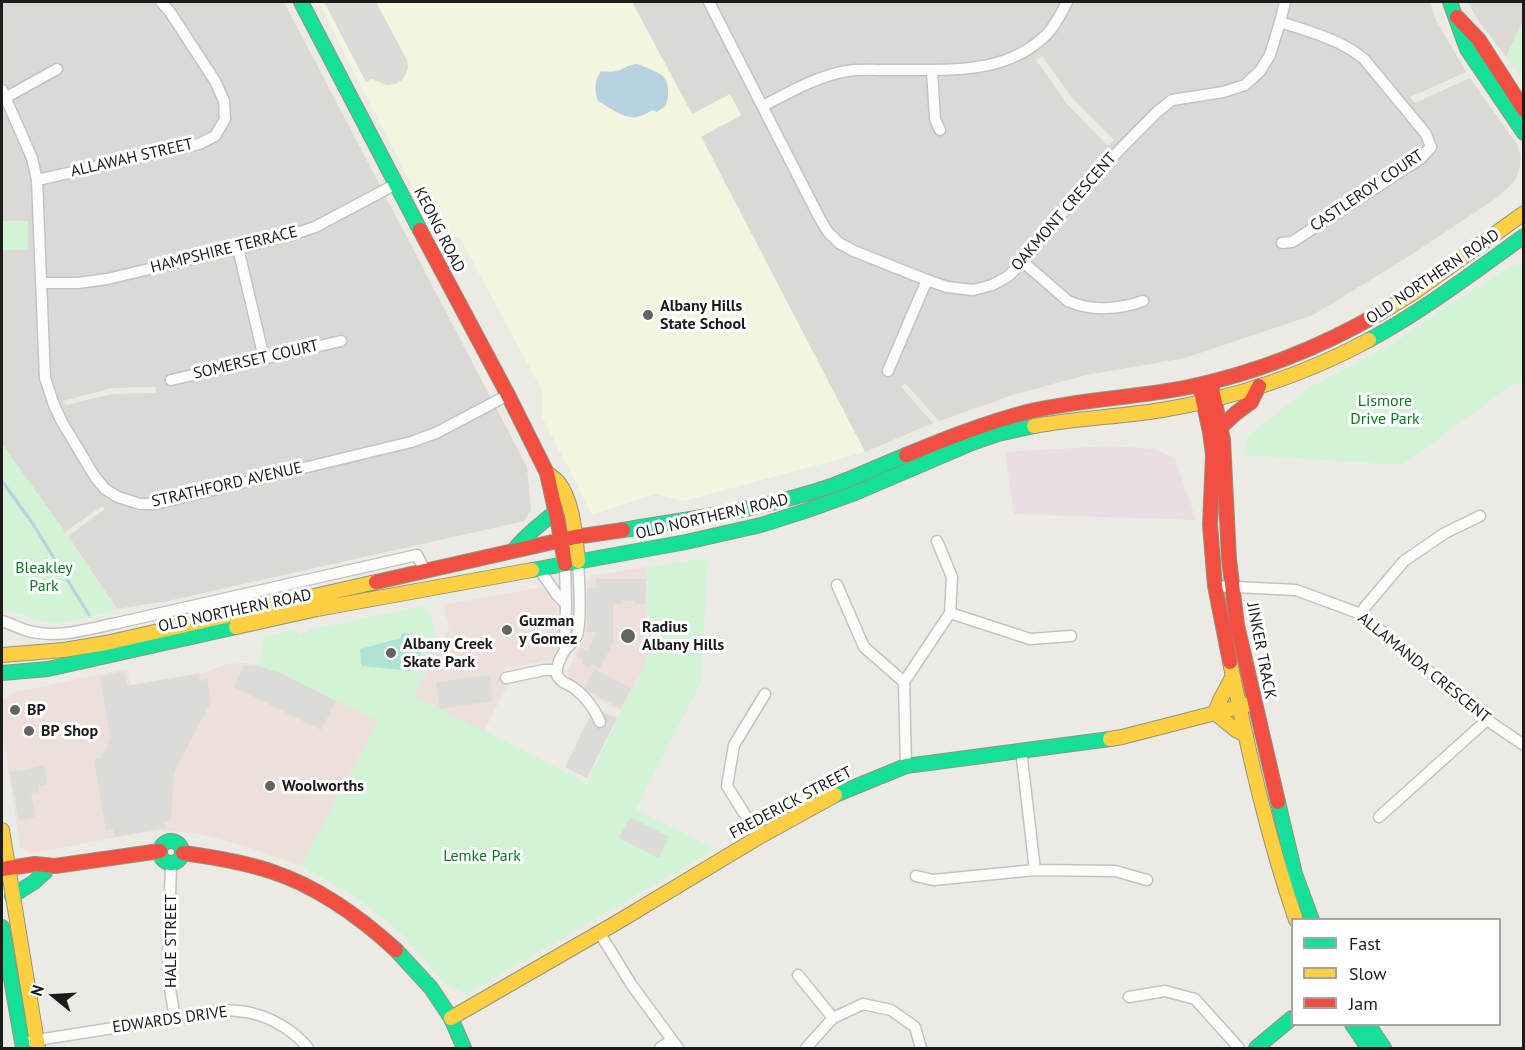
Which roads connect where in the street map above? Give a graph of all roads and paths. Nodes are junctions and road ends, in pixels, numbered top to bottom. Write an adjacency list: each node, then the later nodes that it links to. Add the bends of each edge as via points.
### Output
1 (161, 2): 15 (street, ALLAWAH STREET, via 215,81 224,101 225,119 215,136 199,144)
2 (301, 2): 16 (main road, KEONG ROAD)
3 (709, 2): 11 (street, OAKMONT CRESCENT)
4 (1067, 2): 9 (street, via 1048,32 1014,58 969,69)
5 (1285, 2): 7 (street, OAKMONT CRESCENT)
6 (1452, 7): 12 (main road, via 1479,40); 14 (main road, via 1467,49)
7 (1280, 22): 19 (street, CASTLEROY COURT, via 1352,49 1426,134 1431,147 1420,159 1302,236); 21 (street, OAKMONT CRESCENT, via 1260,71 1245,85 1172,100 1157,112 1085,185)
8 (57, 69): 10 (street)
9 (932, 70): 11 (street, via 839,72); 13 (street, via 935,118)
10 (3, 94): 15 (street, STRATHFORD AVENUE, via 32,158)
11 (763, 106): 22 (street, OAKMONT CRESCENT, via 828,232 854,251)
12 (1524, 110)
13 (940, 130)
14 (1524, 133)
15 (37, 180): 23 (street, STRATHFORD AVENUE)
16 (396, 184): 20 (street, HAMPSHIRE TERRACE, via 315,227); 31 (main road, KEONG ROAD)
17 (1522, 210): 29 (main road, OLD NORTHERN ROAD, via 1413,293 1346,332 1282,360)
18 (1524, 236): 30 (main road, OLD NORTHERN ROAD, via 1383,331 1323,362)
19 (1282, 243)
20 (238, 248): 23 (street, HAMPSHIRE TERRACE, via 107,279); 26 (street)
21 (1023, 262): 22 (street, OAKMONT CRESCENT, via 1007,277 973,290); 24 (street, via 1078,306 1125,307)
22 (927, 280): 27 (street)
23 (42, 283): 31 (street, STRATHFORD AVENUE, via 45,378 62,422 105,489 140,504 155,504 411,442)
24 (1143, 301)
25 (341, 341): 26 (street, SOMERSET COURT)
26 (264, 358): 28 (street, SOMERSET COURT)
27 (888, 371)
28 (171, 380)
29 (1205, 384): 32 (main road, JINKER TRACK); 37 (main road, OLD NORTHERN ROAD, via 1080,402 1004,419 962,432 834,485 760,506)
30 (1259, 386): 32 (main road, OLD NORTHERN ROAD); 33 (main road, via 1251,402)
31 (508, 395): 34 (main road, KEONG ROAD)
32 (1209, 400): 33 (main road, JINKER TRACK); 40 (main road, OLD NORTHERN ROAD, via 1037,425 937,455 859,492 760,526); 44 (main road, JINKER TRACK, via 1213,455 1210,525)
33 (1221, 427): 45 (main road, JINKER TRACK)
34 (547, 473): 35 (main road, KEONG ROAD); 37 (main road, KEONG ROAD, via 557,480 572,518)
35 (555, 512): 37 (main road, KEONG ROAD); 39 (main road)
36 (1480, 516): 48 (street, via 1445,533 1404,561)
37 (568, 538): 39 (main road, OLD NORTHERN ROAD); 40 (main road, KEONG ROAD)
38 (937, 541): 47 (street, via 952,577)
39 (514, 550): 42 (main road, OLD NORTHERN ROAD)
40 (571, 562): 41 (main road, OLD NORTHERN ROAD); 46 (street); 51 (street, via 579,576 579,628 574,642)
41 (539, 569): 46 (street); 54 (main road, OLD NORTHERN ROAD, via 307,612 48,669)
42 (425, 571): 49 (street, OLD NORTHERN ROAD, via 417,555 63,634 32,632); 52 (main road, OLD NORTHERN ROAD, via 106,643 64,651)
43 (837, 585): 57 (street, via 864,647)
44 (1215, 586): 45 (street, ALLAMANDA CRESCENT); 55 (main road, JINKER TRACK)
45 (1231, 586): 48 (street, ALLAMANDA CRESCENT, via 1296,590); 60 (main road, JINKER TRACK)
46 (566, 604): 51 (street)
47 (950, 613): 50 (street, via 1030,639); 57 (street)
48 (1361, 614): 62 (street, ALLAMANDA CRESCENT)
49 (2, 621)
50 (1071, 636)
51 (565, 650): 53 (street)
52 (2, 655)
53 (557, 670): 56 (street); 63 (street, via 561,681 576,689)
54 (5, 672): 58 (main road)
55 (1233, 676): 60 (main road, JINKER TRACK); 61 (main road)
56 (506, 678)
57 (904, 682): 67 (street)
58 (2, 685)
59 (765, 694): 70 (street, via 734,745 727,786)
60 (1247, 705): 61 (main road, FREDERICK STREET); 64 (main road, JINKER TRACK); 81 (main road, JINKER TRACK)
61 (1215, 713): 64 (main road); 66 (main road, FREDERICK STREET, via 1122,737)
62 (1487, 720): 65 (street, ALLAMANDA CRESCENT); 68 (street)
63 (600, 722)
64 (1246, 735): 80 (main road, JINKER TRACK, via 1276,859)
65 (1524, 744)
66 (1021, 750): 67 (main road, FREDERICK STREET); 75 (street)
67 (906, 766): 70 (main road, FREDERICK STREET, via 834,795)
68 (1379, 817)
69 (2, 830): 76 (main road)
70 (759, 837): 83 (main road, FREDERICK STREET)
71 (160, 851): 72 (main road, via 165,842 174,841); 73 (main road, via 163,860); 74 (main road)
72 (183, 853): 73 (main road); 87 (main road, via 273,872 336,903 401,954)
73 (171, 864): 86 (street, HALE STREET, via 168,960)
74 (50, 868): 76 (main road, via 48,864); 79 (main road)
75 (1035, 870): 77 (street, via 933,880); 78 (street, via 1115,871)
76 (5, 874): 79 (main road)
77 (916, 876)
78 (1147, 880)
79 (12, 896): 92 (main road)
80 (1295, 918)
81 (1311, 918)
82 (2, 927): 94 (main road)
83 (599, 932): 87 (main road, FREDERICK STREET); 93 (street)
84 (798, 975): 88 (street)
85 (1129, 997): 100 (street, via 1165,991 1196,999)
86 (175, 1018): 92 (street, EDWARDS DRIVE); 95 (street, EDWARDS DRIVE, via 227,1010 250,1012 271,1019)
87 (451, 1018): 96 (main road)
88 (833, 1018): 98 (street); 99 (street, via 863,1004 891,1010 915,1027)
89 (1291, 1018): 101 (main road)
90 (1353, 1026): 102 (main road)
91 (1369, 1026): 103 (main road)
92 (38, 1044): 94 (street, EDWARDS DRIVE)
93 (675, 1044): 97 (street)
94 (22, 1046)
95 (308, 1048)
96 (464, 1048)
97 (660, 1048)
98 (806, 1048)
99 (921, 1048)
100 (1239, 1048)
101 (1256, 1048)
102 (1368, 1048)
103 (1384, 1048)

